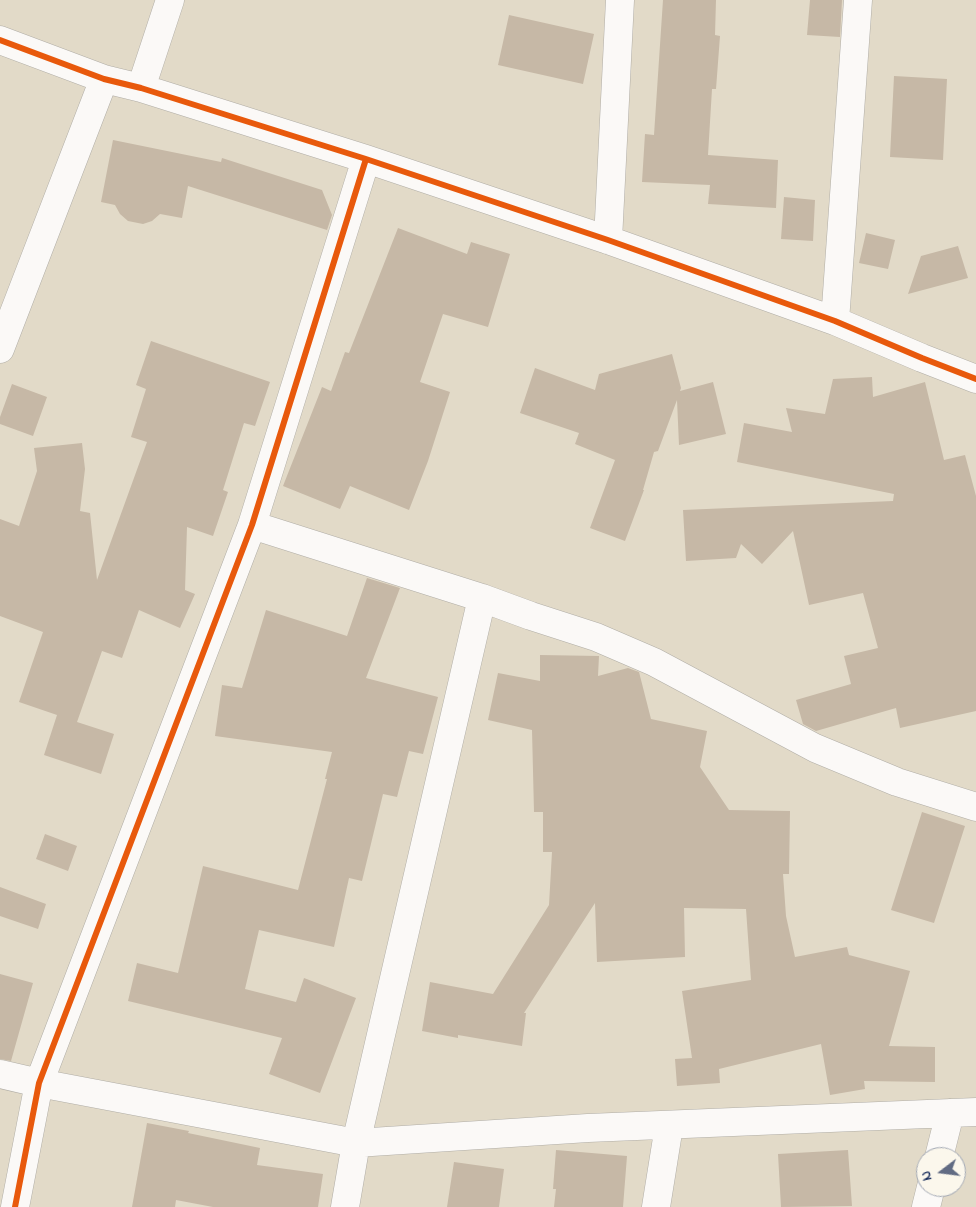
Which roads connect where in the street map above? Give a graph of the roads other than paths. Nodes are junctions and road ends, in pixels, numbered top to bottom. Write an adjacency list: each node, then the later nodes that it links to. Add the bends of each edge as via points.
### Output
1 (170, 0): 6 (street)
2 (620, 0): 8 (street)
3 (858, 0): 9 (street)
4 (0, 40): 5 (street)
5 (104, 79): 6 (street); 10 (street)
6 (141, 88): 7 (street)
7 (366, 159): 8 (street); 12 (street)
8 (608, 240): 9 (street)
9 (835, 321): 11 (street)
10 (0, 349)
11 (976, 379)
12 (252, 525): 13 (street); 16 (street)
13 (482, 598): 14 (street, via 621,647 708,689 815,748 897,782); 19 (street)
14 (976, 807)
15 (0, 1074): 16 (street)
16 (38, 1083): 19 (street); 21 (street)
17 (963, 1112): 18 (street); 20 (street)
18 (669, 1126): 19 (street); 23 (street)
19 (356, 1143): 22 (street)
20 (944, 1147)
21 (15, 1207)
22 (345, 1207)
23 (656, 1207)

